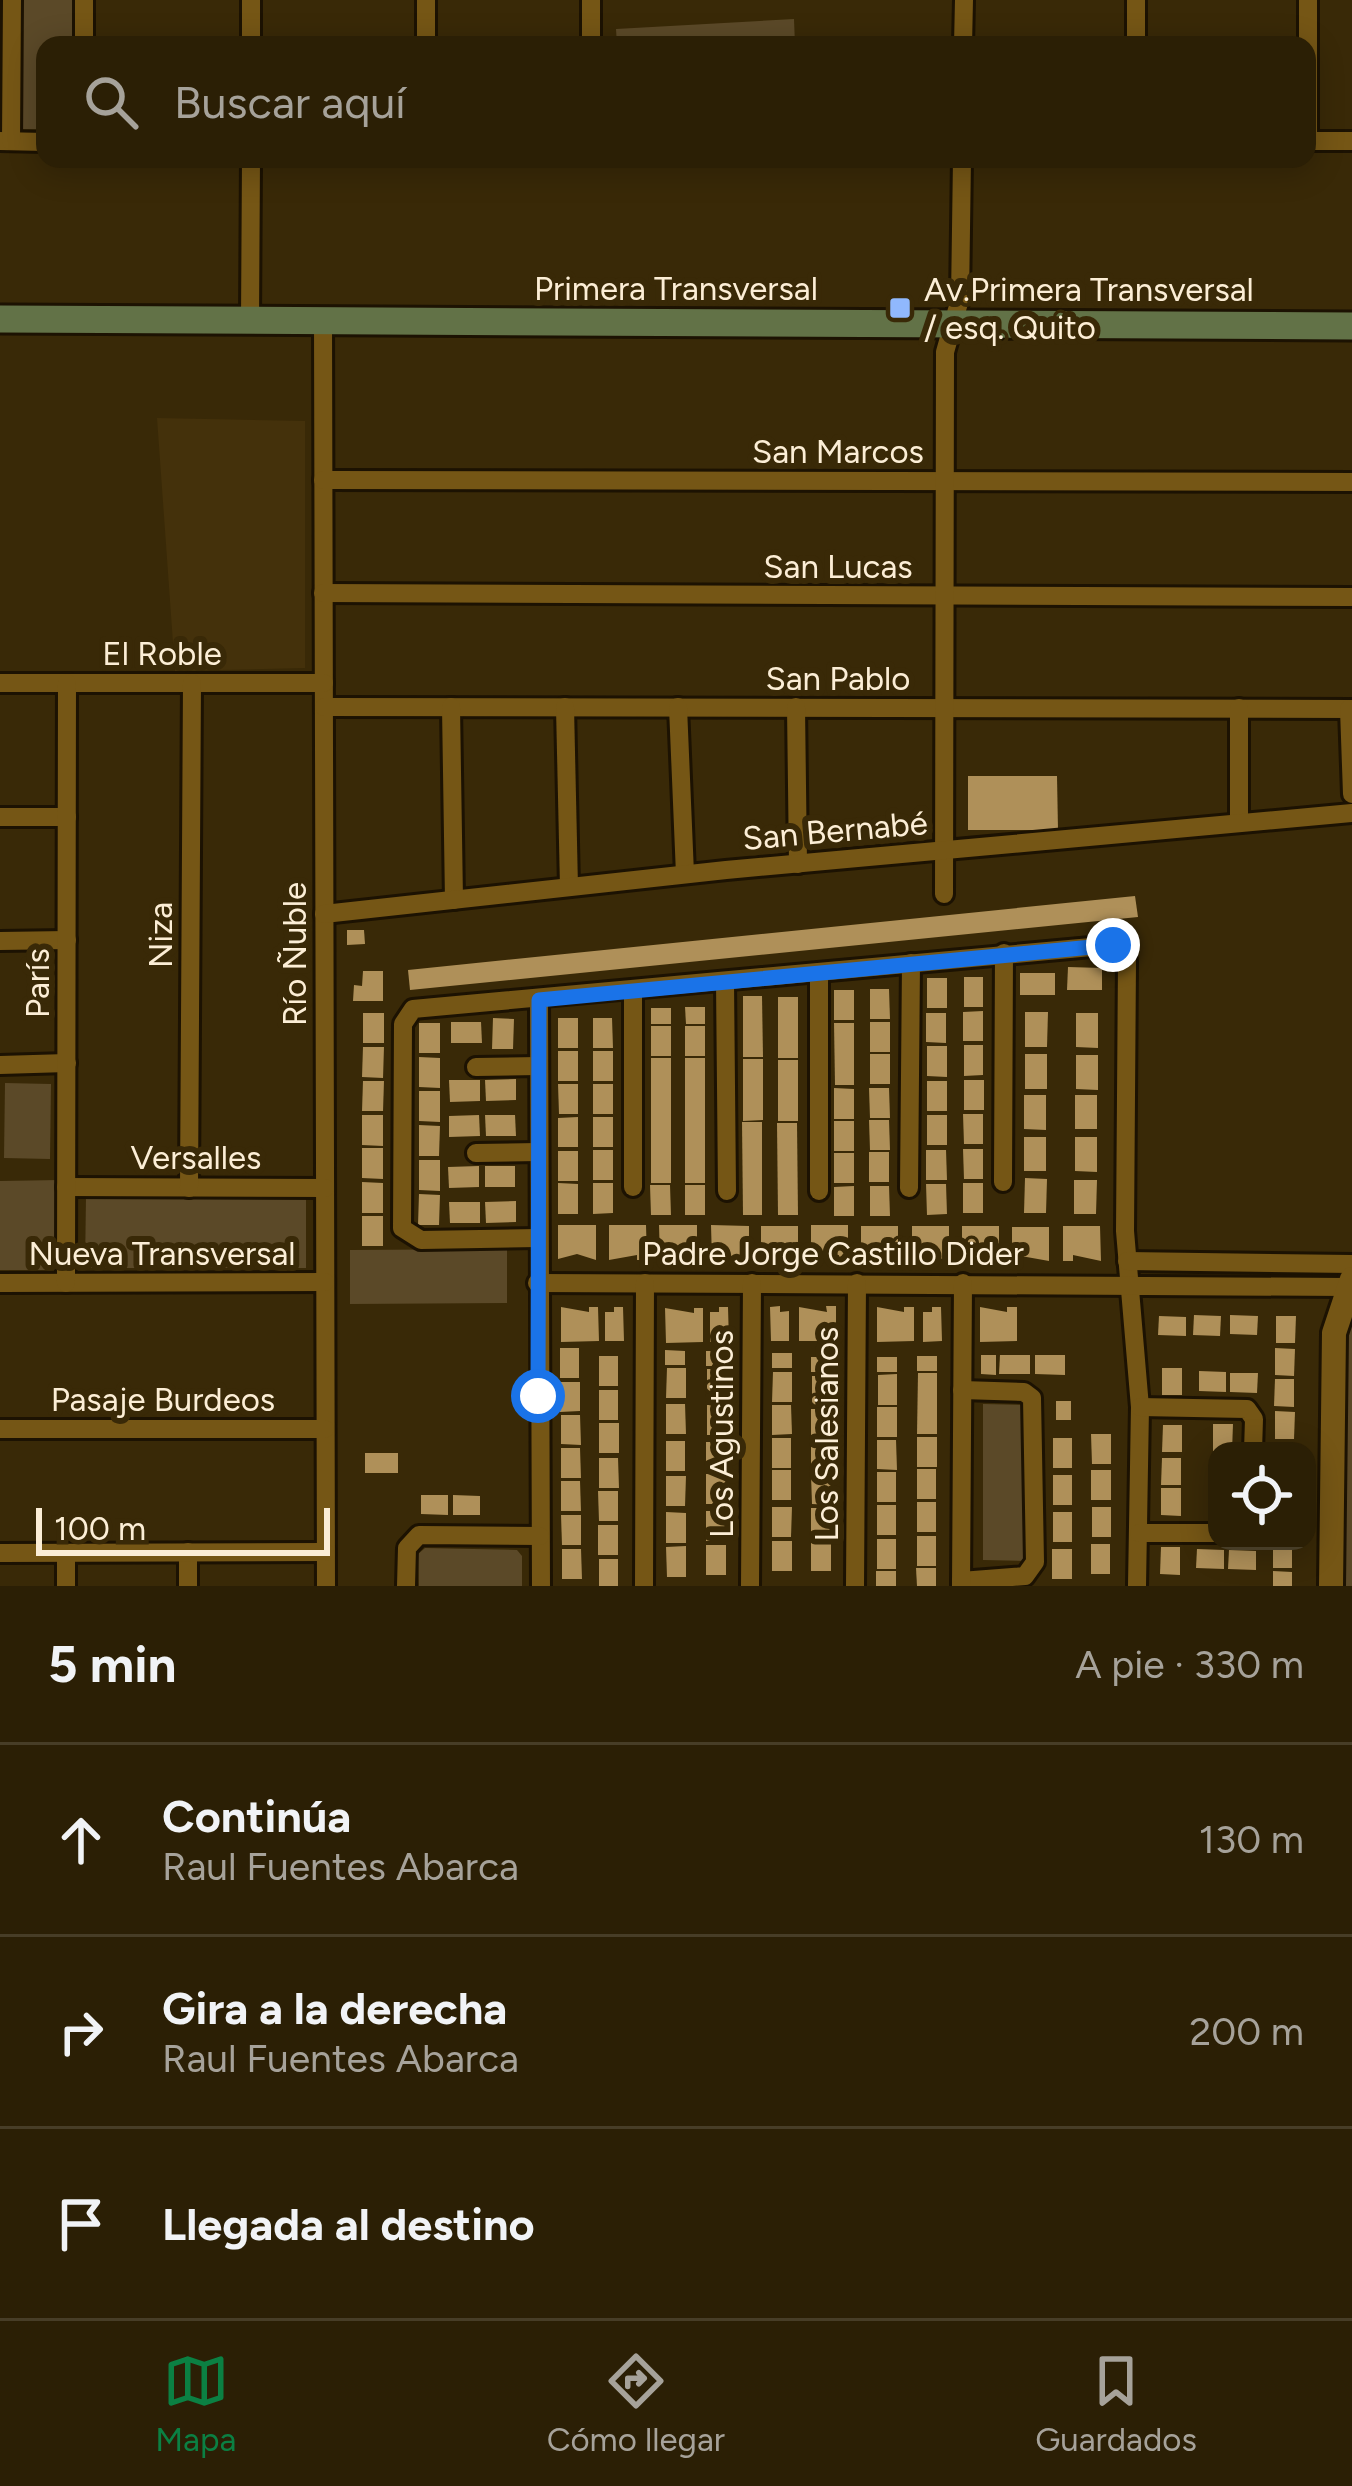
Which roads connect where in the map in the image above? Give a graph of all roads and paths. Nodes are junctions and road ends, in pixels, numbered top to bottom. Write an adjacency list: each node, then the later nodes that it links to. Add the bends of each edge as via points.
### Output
1 (11, 0): 16 (street)
2 (84, 0): 9 (street)
3 (251, 0): 10 (street)
4 (426, 0): 11 (street)
5 (591, 0): 12 (street)
6 (964, 0): 13 (street)
7 (1136, 0): 14 (street)
8 (1308, 0): 15 (street)
9 (84, 36)
10 (251, 36)
11 (426, 36)
12 (591, 36)
13 (963, 36)
14 (1136, 36)
15 (1308, 36)
16 (6, 141): 19 (street)
17 (1316, 141): 18 (street)
18 (1352, 141)
19 (36, 142)
20 (250, 168): 23 (street)
21 (962, 168): 25 (street, via 960,299)
22 (0, 319): 23 (main road, Primera Transversal)
23 (250, 321): 24 (main road, Primera Transversal)
24 (323, 321): 25 (main road, Primera Transversal); 27 (street, Río Ñuble)
25 (952, 326): 26 (main road, Primera Transversal); 28 (street)
26 (1352, 326)
27 (323, 480): 28 (street, San Marcos); 30 (street, Río Ñuble)
28 (945, 481): 29 (street, San Marcos); 31 (street)
29 (1352, 482)
30 (323, 593): 31 (street, San Lucas); 36 (street, Río Ñuble)
31 (945, 596): 32 (street, San Lucas); 42 (street)
32 (1352, 598)
33 (0, 683): 34 (street, El Roble)
34 (67, 683): 35 (street, El Roble); 48 (street, París)
35 (192, 683): 36 (street, El Roble); 73 (street, Niza)
36 (324, 683): 37 (street, Río Ñuble)
37 (324, 707): 38 (street, San Pablo); 56 (street, Río Ñuble)
38 (452, 707): 39 (street, San Pablo); 55 (street)
39 (565, 707): 40 (street, San Pablo); 53 (street)
40 (679, 707): 41 (street, San Pablo); 52 (street)
41 (796, 707): 42 (street, San Pablo); 51 (street)
42 (944, 708): 43 (street, San Pablo); 50 (street)
43 (1239, 708): 44 (street, San Pablo); 49 (street)
44 (1351, 709): 45 (street)
45 (1352, 794)
46 (1352, 813): 49 (street, San Bernabé)
47 (0, 818): 48 (street)
48 (67, 818): 57 (street, París)
49 (1239, 823): 50 (street, San Bernabé)
50 (944, 849): 51 (street, San Bernabé); 54 (street)
51 (798, 863): 52 (street, San Bernabé)
52 (685, 874): 53 (street, San Bernabé)
53 (569, 887): 55 (street, San Bernabé)
54 (944, 894)
55 (454, 900): 56 (street, San Bernabé)
56 (324, 914): 75 (street, Río Ñuble)
57 (67, 940): 58 (street); 65 (street, París)
58 (0, 941)
59 (1004, 953): 60 (street); 71 (street); 80 (street, via 1106,942 1127,961)
60 (911, 963): 61 (street); 76 (street)
61 (819, 972): 62 (street); 78 (street)
62 (725, 982): 63 (street); 77 (street)
63 (633, 991): 64 (street); 74 (street)
64 (539, 1000): 67 (street); 79 (street, via 408,1012 401,1179 401,1224 414,1240)
65 (67, 1064): 66 (street); 72 (street, París)
66 (0, 1065)
67 (538, 1066): 68 (street); 69 (street)
68 (476, 1067)
69 (538, 1152): 70 (street); 79 (street)
70 (476, 1153)
71 (1003, 1181)
72 (66, 1187): 73 (street, Versalles); 84 (street, París)
73 (189, 1187): 75 (street, Versalles)
74 (633, 1187)
75 (325, 1188): 82 (street, Río Ñuble)
76 (909, 1188)
77 (727, 1191)
78 (819, 1191)
79 (537, 1238): 85 (street)
80 (1127, 1261): 81 (street); 90 (street)
81 (1350, 1276): 90 (street, Padre Jorge Castillo Dider); 113 (street, via 1334,1333)
82 (325, 1282): 84 (street, Nueva Transversal); 94 (street, Río Ñuble)
83 (0, 1283): 84 (street, Nueva Transversal)
84 (66, 1283)
85 (537, 1283): 86 (street, Padre Jorge Castillo Dider); 98 (street)
86 (645, 1283): 87 (street, Padre Jorge Castillo Dider); 109 (street)
87 (752, 1283): 88 (street, Padre Jorge Castillo Dider); 110 (street, Los Agustinos)
88 (857, 1283): 89 (street, Padre Jorge Castillo Dider); 111 (street, Los Salesianos)
89 (963, 1283): 90 (street, Padre Jorge Castillo Dider); 91 (street)
90 (1130, 1283): 92 (street)
91 (962, 1390): 103 (street); 103 (street, via 1032,1398 1035,1562 1024,1576)
92 (1139, 1407): 95 (street, via 1247,1408); 96 (street)
93 (0, 1429): 94 (street, Pasaje Burdeos)
94 (325, 1429): 100 (street, Río Ñuble)
95 (1253, 1442)
96 (1138, 1533): 97 (street); 112 (street)
97 (1208, 1533)
98 (540, 1536): 107 (street, via 419,1535 406,1548); 108 (street)
99 (188, 1552): 100 (street); 102 (street); 105 (street)
100 (326, 1552): 106 (street, Río Ñuble)
101 (0, 1553): 102 (street)
102 (66, 1553): 104 (street)
103 (961, 1584)
104 (66, 1586)
105 (188, 1586)
106 (326, 1586)
107 (406, 1586)
108 (541, 1586)
109 (644, 1586)
110 (750, 1586)
111 (855, 1586)
112 (1137, 1586)
113 (1331, 1586)

